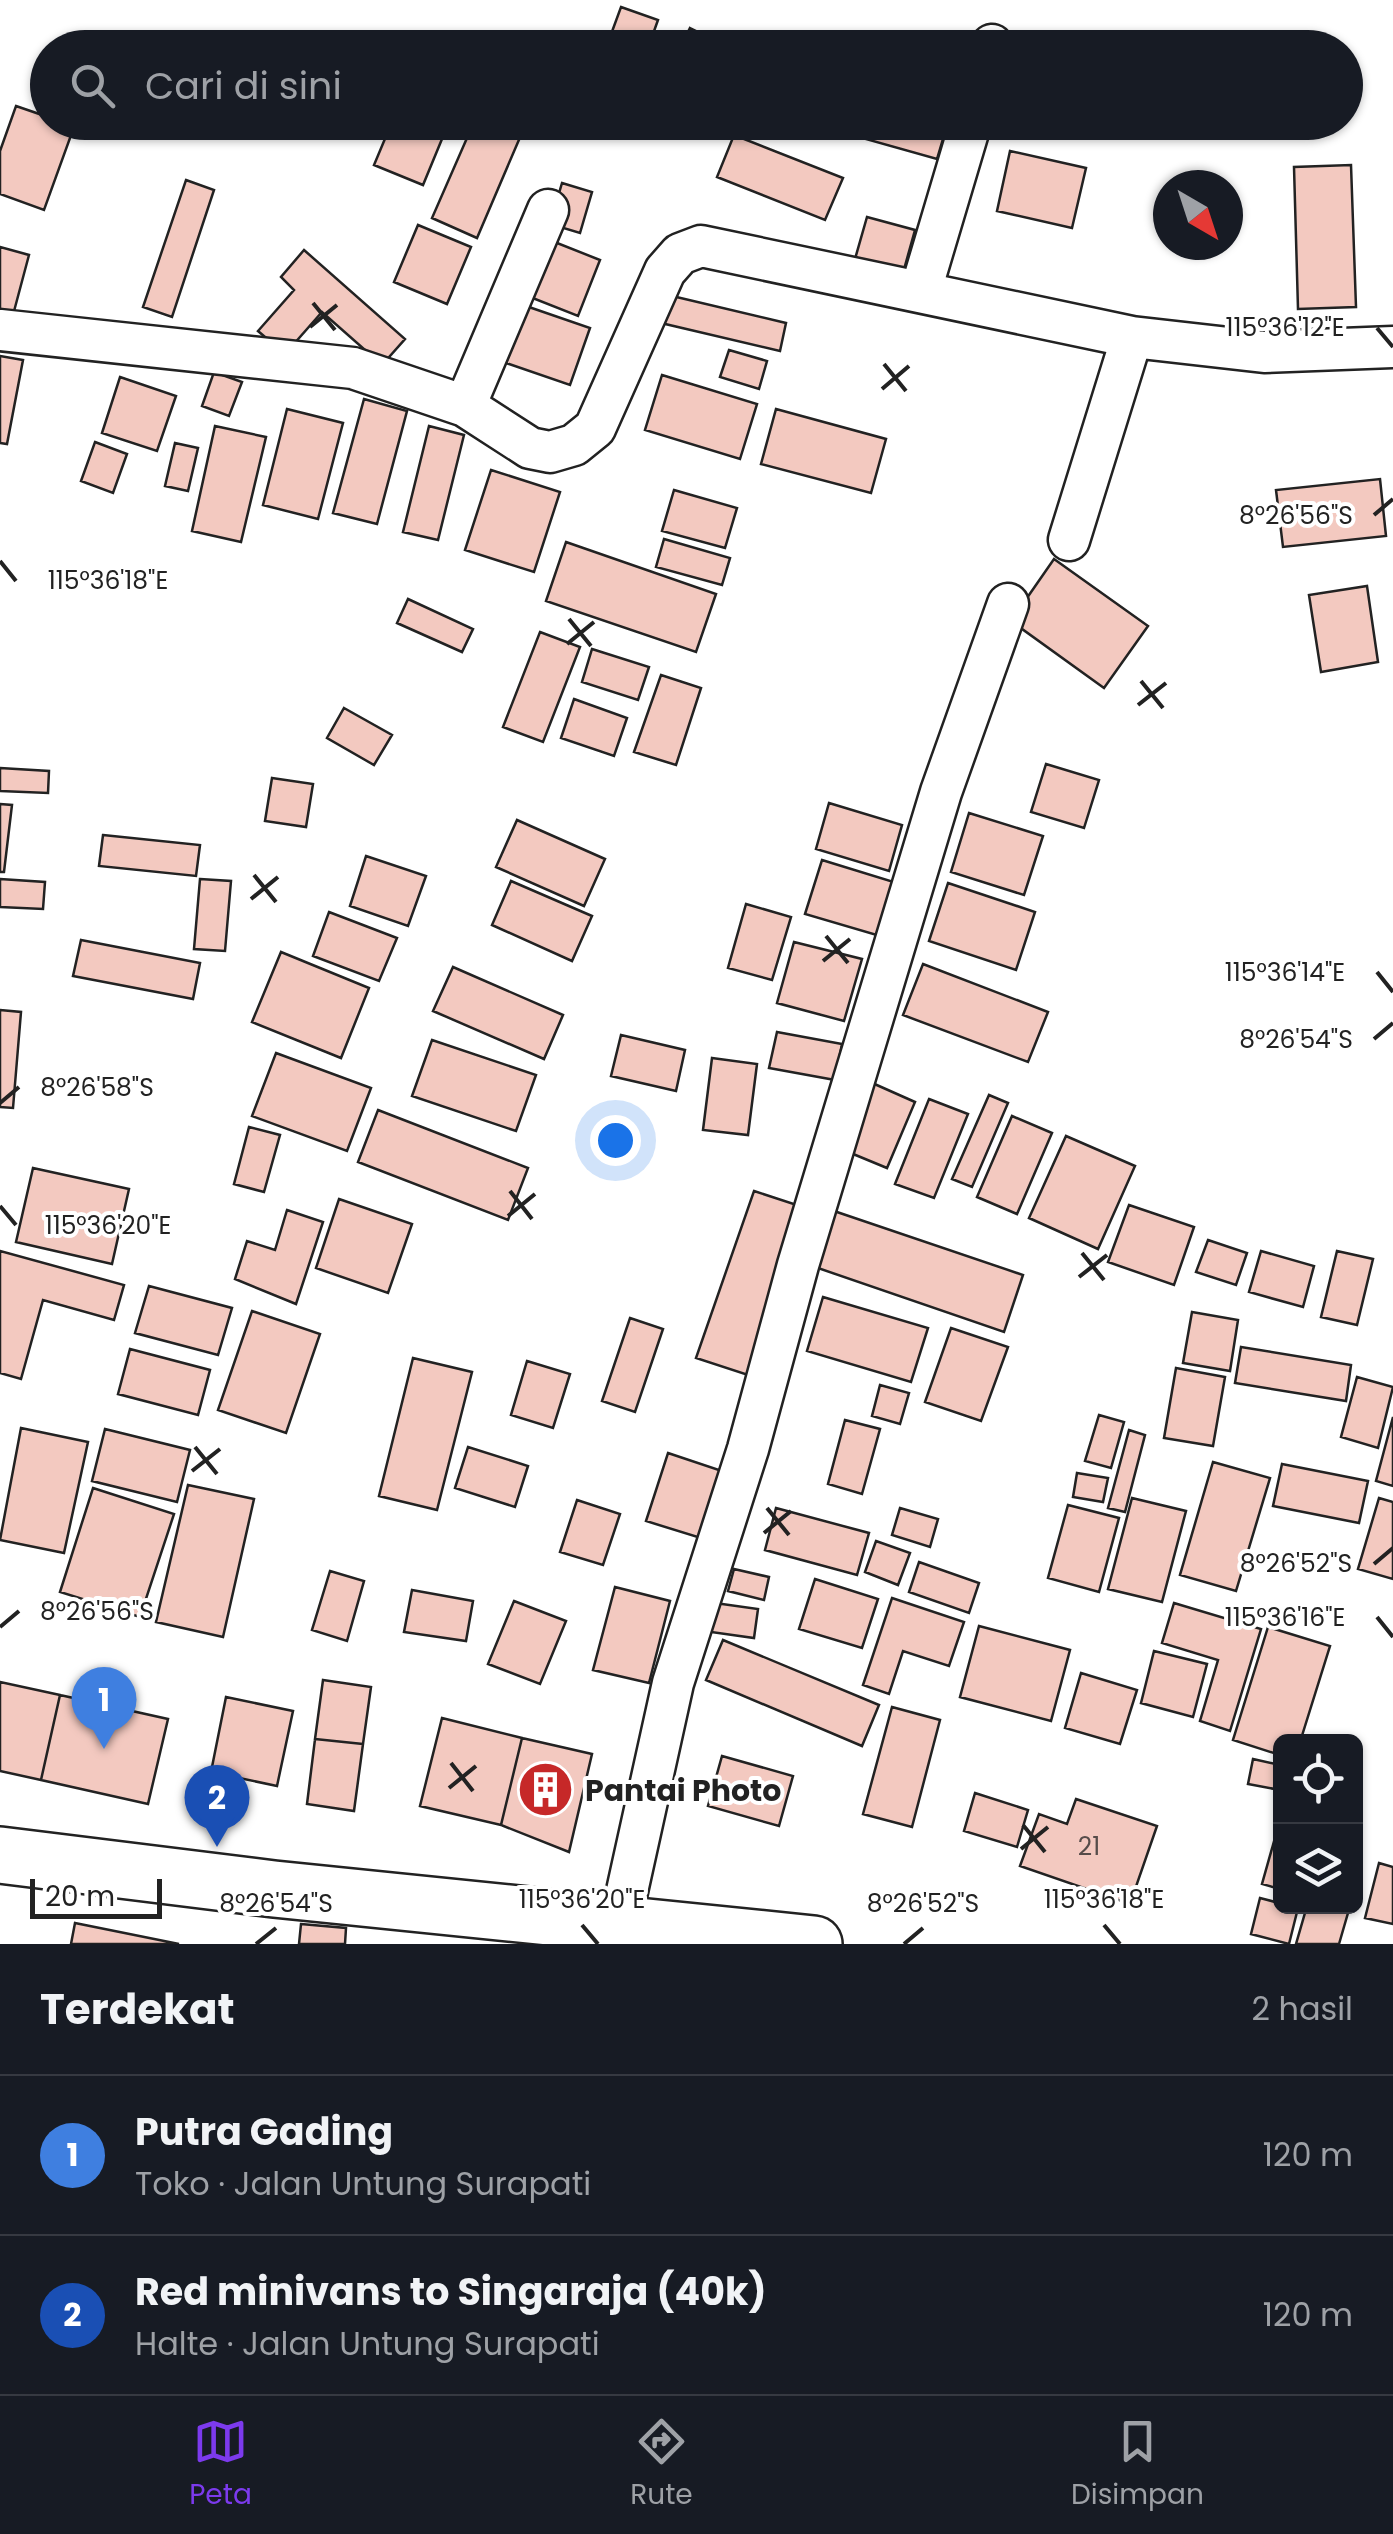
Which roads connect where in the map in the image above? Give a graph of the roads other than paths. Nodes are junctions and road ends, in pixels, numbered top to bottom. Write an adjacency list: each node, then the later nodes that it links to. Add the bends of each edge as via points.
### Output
1 (965, 140): 3 (street)
2 (548, 210): 7 (street)
3 (921, 290): 5 (street); 7 (street, via 701,246 680,254 665,271 607,408 574,445 550,452 530,448)
4 (0, 330): 7 (street, via 353,368)
5 (1132, 337): 6 (street, via 1264,352); 8 (street)
6 (1393, 347)
7 (464, 406)
8 (1069, 540)
9 (1008, 604): 11 (street, via 942,792 674,1683)
10 (0, 1855): 11 (highway)
11 (620, 1924): 12 (highway)
12 (814, 1944)

